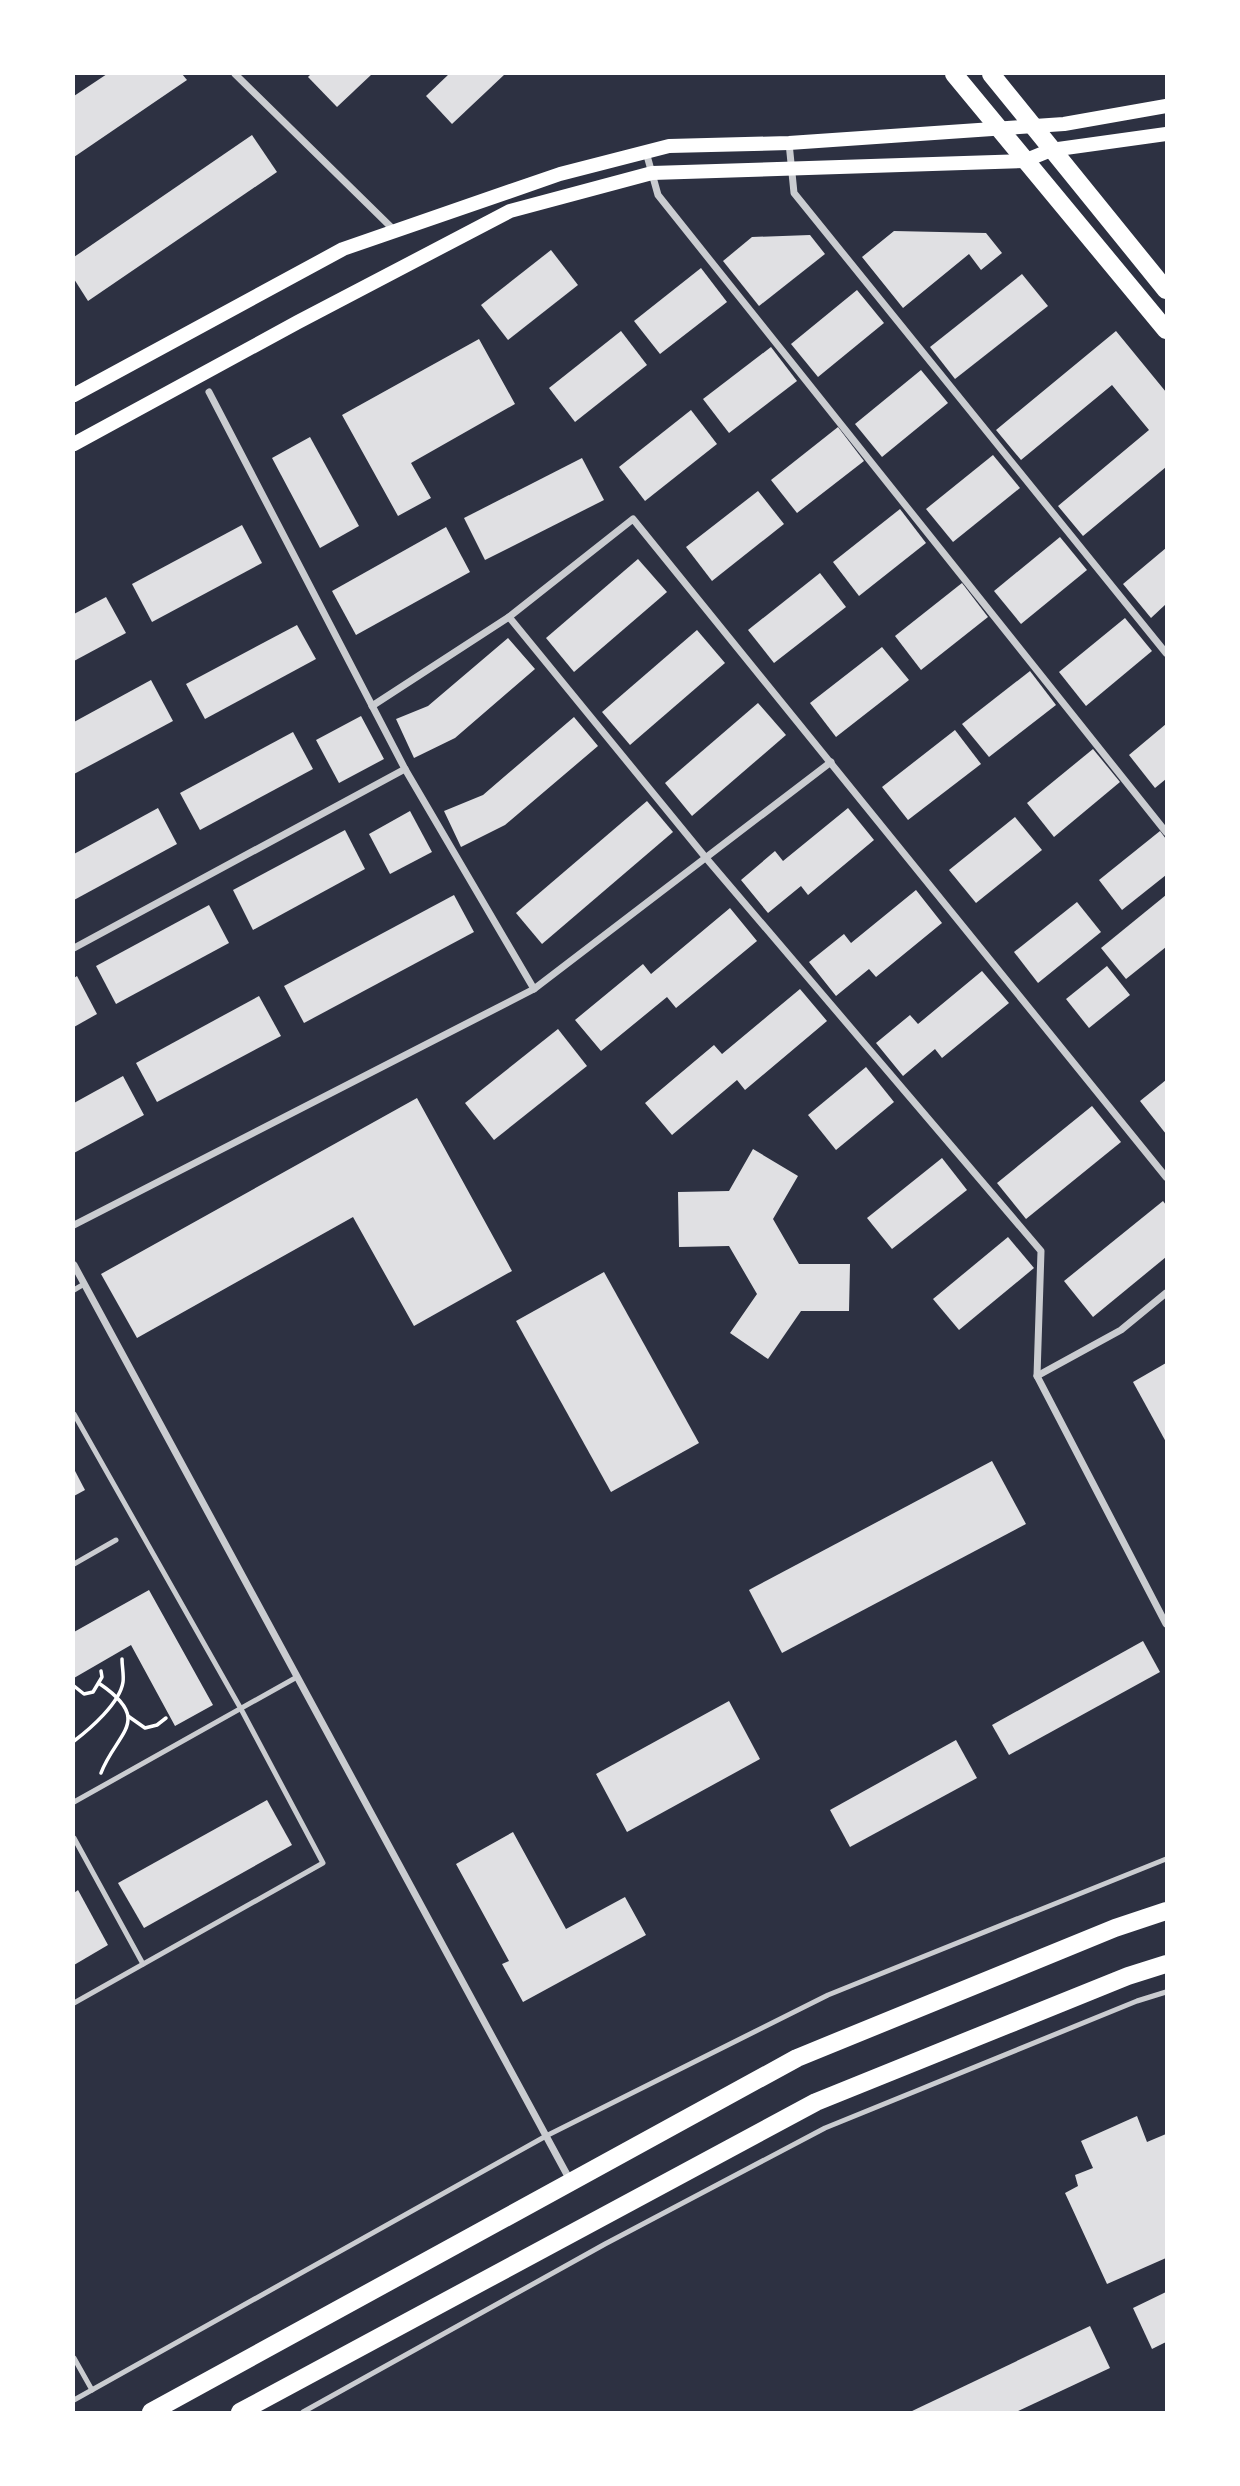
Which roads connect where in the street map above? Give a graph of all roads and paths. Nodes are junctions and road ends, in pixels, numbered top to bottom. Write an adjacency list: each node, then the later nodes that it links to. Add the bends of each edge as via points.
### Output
1 (235, 74): 14 (street)
2 (954, 74): 6 (main road)
3 (991, 74): 5 (main road)
4 (1167, 106): 5 (main road, via 1064,124)
5 (1031, 125): 6 (main road); 9 (main road)
6 (996, 127): 8 (main road); 11 (main road)
7 (1167, 134): 9 (main road)
8 (789, 143): 10 (main road, via 669,146); 12 (street)
9 (1051, 150): 11 (main road); 15 (main road)
10 (646, 152): 13 (street); 14 (main road, via 559,174)
11 (1024, 161): 12 (main road); 16 (main road)
12 (791, 167): 13 (main road); 21 (street, via 794,193)
13 (652, 173): 19 (main road, via 510,211); 25 (street, via 658,195)
14 (394, 231): 18 (main road, via 343,249)
15 (1167, 290)
16 (1167, 330)
17 (209, 392): 22 (street)
18 (74, 395)
19 (74, 444)
20 (509, 617): 22 (street); 23 (street, via 633,519); 26 (street)
21 (1167, 653)
22 (372, 706): 24 (street)
23 (831, 762): 26 (street); 29 (street)
24 (405, 769): 27 (street); 28 (street)
25 (1167, 832)
26 (706, 858): 28 (street); 35 (street, via 1041,1251)
27 (74, 948)
28 (534, 989): 30 (street)
29 (1167, 1177)
30 (74, 1224)
31 (74, 1265): 32 (street)
32 (84, 1284): 33 (lane); 42 (street)
33 (74, 1290)
34 (1167, 1293): 35 (street, via 1121,1330)
35 (1037, 1376): 39 (street)
36 (74, 1414): 46 (lane)
37 (116, 1540): 38 (lane)
38 (74, 1564)
39 (1167, 1624)
40 (122, 1659): 45 (path, via 123,1684)
41 (102, 1671): 43 (path)
42 (298, 1678): 46 (lane); 59 (street)
43 (100, 1684): 44 (path, via 84,1694); 45 (path)
44 (74, 1686)
45 (117, 1696): 47 (path); 49 (path)
46 (241, 1709): 50 (lane); 55 (lane, via 323,1863)
47 (128, 1716): 48 (path, via 145,1728); 50 (path, via 124,1734 101,1770)
48 (166, 1718)
49 (74, 1741)
50 (98, 1788): 51 (lane)
51 (74, 1802)
52 (74, 1838): 55 (lane)
53 (1167, 1859): 59 (lane, via 828,1995)
54 (1167, 1911): 60 (main road, via 797,2058)
55 (143, 1964): 58 (lane)
56 (1167, 1964): 65 (main road, via 816,2102)
57 (1167, 1992): 66 (lane, via 825,2128 605,2244)
58 (74, 2003)
59 (546, 2136): 60 (street); 62 (lane)
60 (571, 2182): 64 (main road)
61 (74, 2358): 62 (lane)
62 (92, 2390): 63 (lane)
63 (74, 2400)
64 (151, 2413)
65 (240, 2413)
66 (303, 2413)

